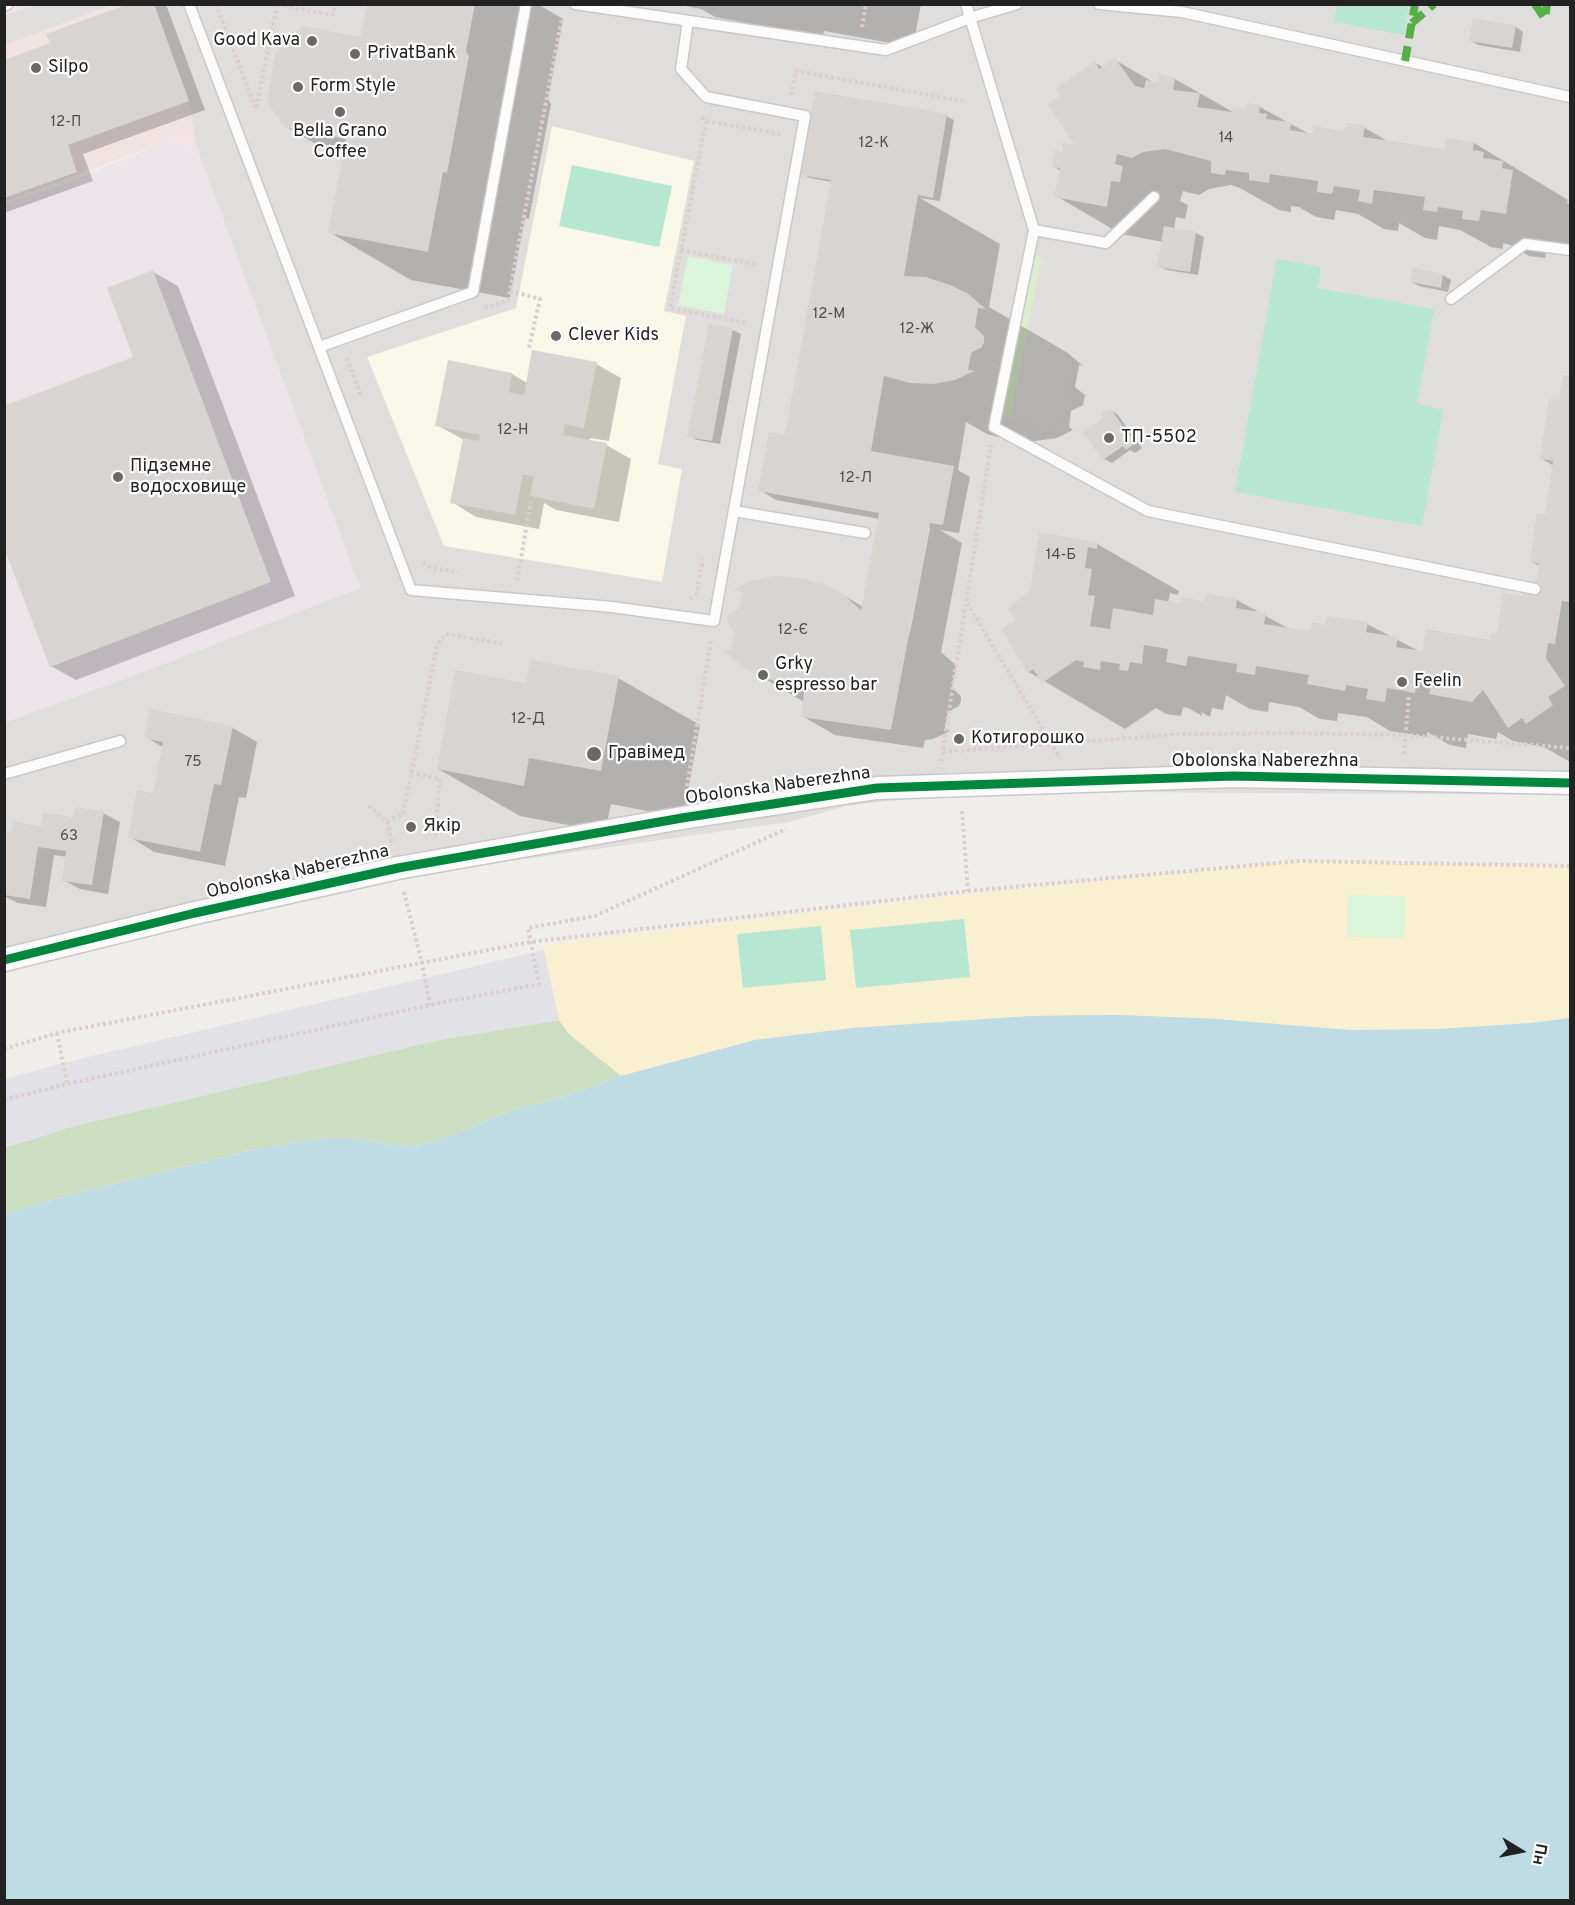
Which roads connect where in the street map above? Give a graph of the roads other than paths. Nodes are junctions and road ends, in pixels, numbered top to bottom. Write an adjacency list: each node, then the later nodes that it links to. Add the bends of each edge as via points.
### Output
1 (189, 4): 15 (lane)
2 (526, 4): 15 (lane, via 473,292)
3 (574, 4): 9 (lane)
4 (966, 4): 8 (lane)
5 (1017, 4): 8 (lane)
6 (1100, 4): 7 (lane)
7 (1183, 8): 10 (lane)
8 (970, 18): 9 (lane, via 886,50); 12 (lane)
9 (688, 21): 16 (lane, via 681,69 706,97 805,116)
10 (1570, 97)
11 (1154, 197): 12 (lane, via 1106,243)
12 (1034, 230): 18 (lane, via 994,427 1148,511)
13 (1570, 250): 14 (lane, via 1525,244)
14 (1451, 299)
15 (319, 347): 16 (lane, via 411,590 612,607 714,621)
16 (734, 511): 17 (lane)
17 (865, 533)
18 (1535, 589)
19 (120, 741): 20 (lane)
20 (4, 774)
21 (1570, 783): 22 (street, Obolonska Naberezhna, via 1233,776 877,788 398,867)
22 (4, 960)

